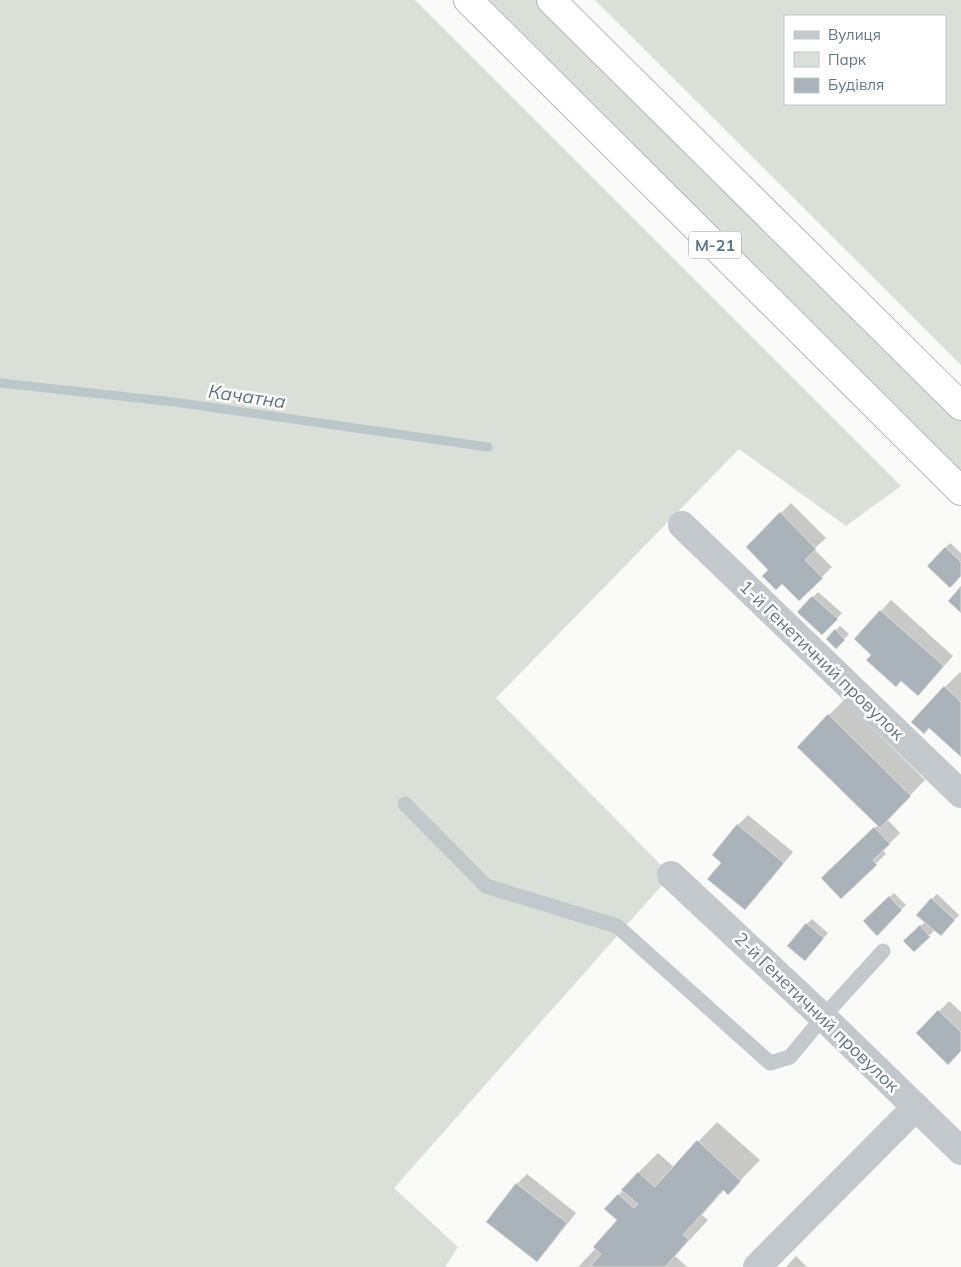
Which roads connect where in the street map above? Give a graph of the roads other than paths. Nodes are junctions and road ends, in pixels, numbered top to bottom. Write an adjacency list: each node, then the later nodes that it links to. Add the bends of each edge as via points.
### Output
1 (468, 0): 4 (highway, М-21)
2 (551, 0): 3 (highway)
3 (961, 406)
4 (961, 491)
5 (682, 525): 6 (street, 1-й Генетичний провулок)
6 (961, 794)
7 (405, 804): 10 (lane, via 486,886 617,926 770,1063 790,1057)
8 (671, 875): 10 (street, 2-й Генетичний провулок)
9 (882, 951): 10 (lane)
10 (823, 1017): 11 (street, 2-й Генетичний провулок)
11 (916, 1107): 12 (street, 2-й Генетичний провулок); 13 (street)
12 (961, 1151)
13 (757, 1267)

